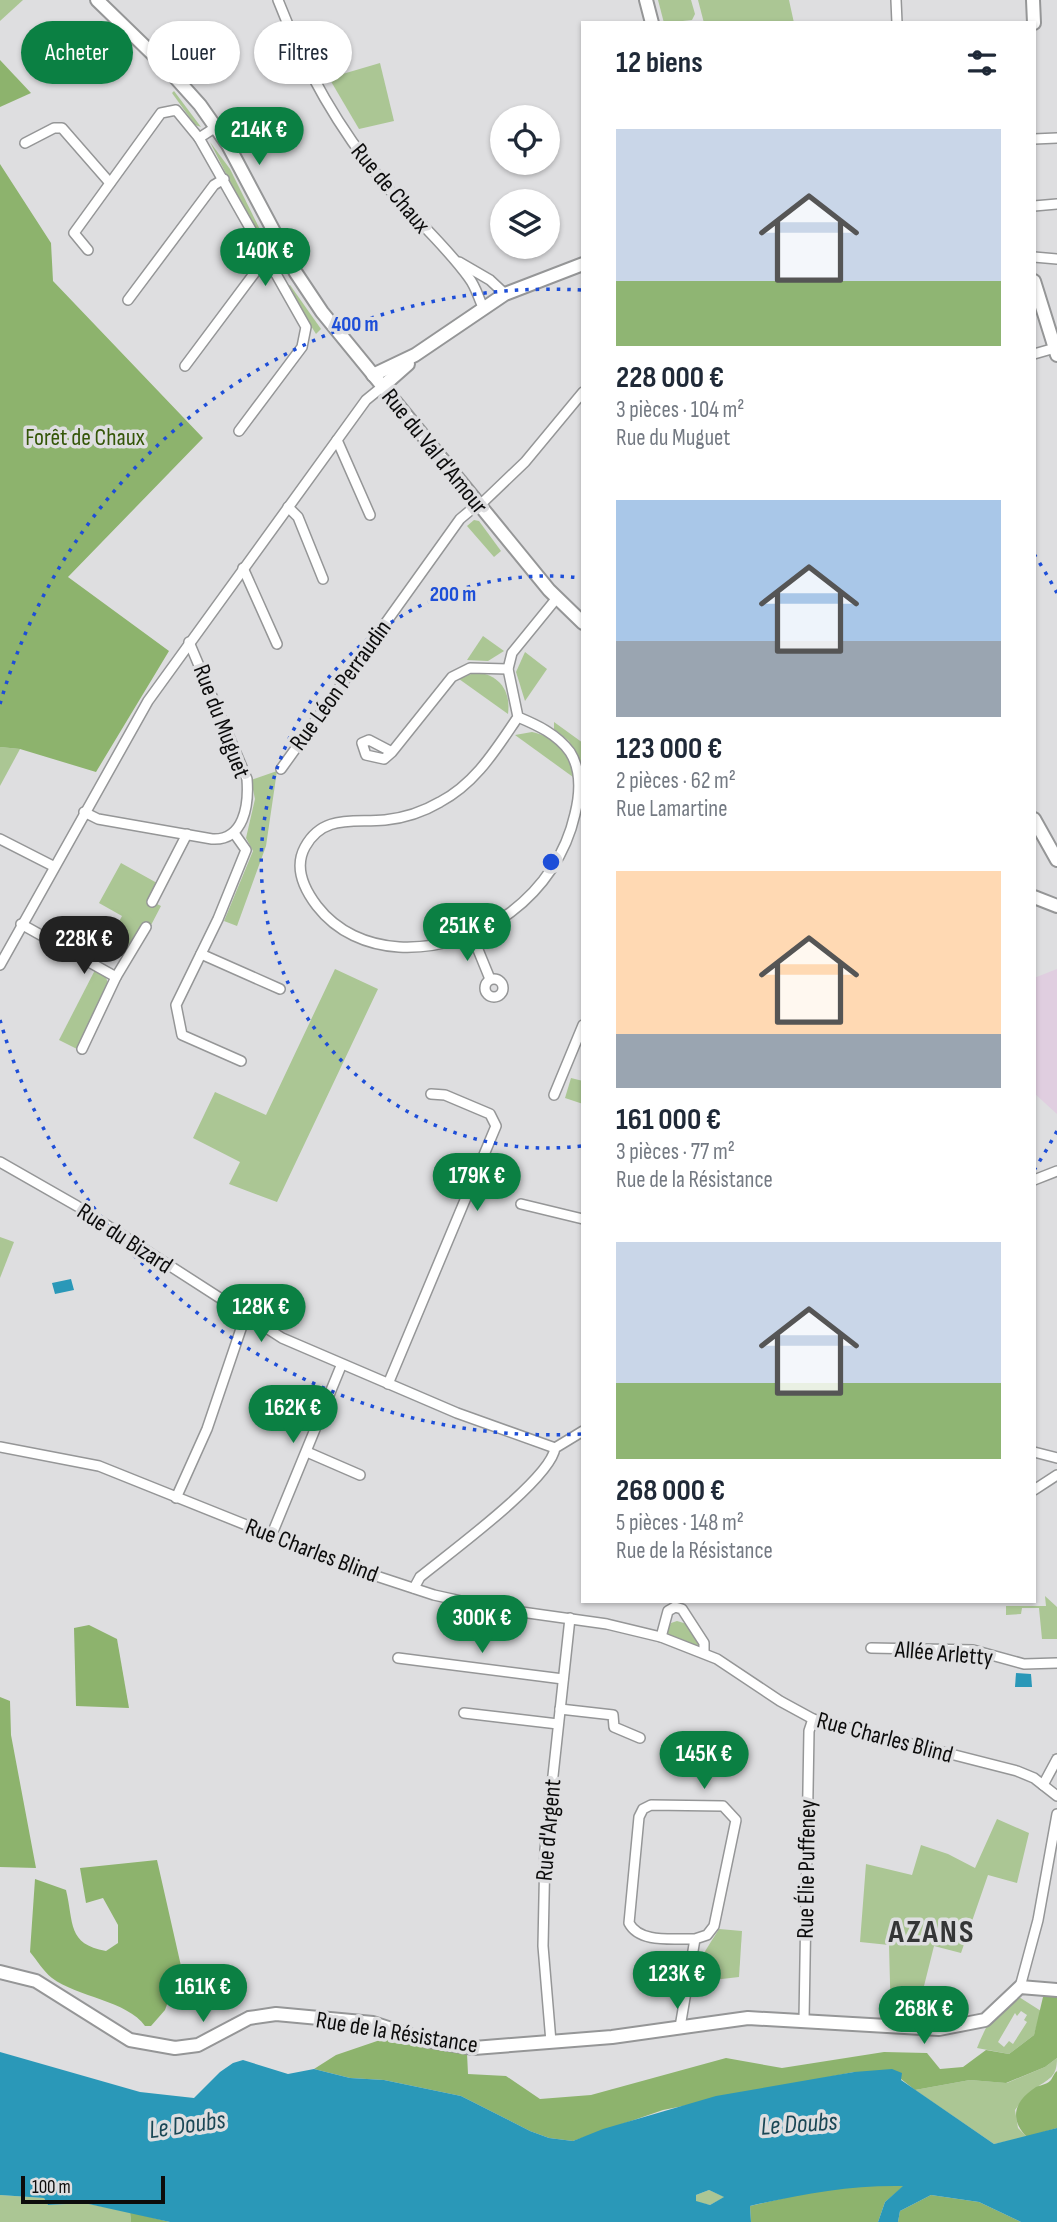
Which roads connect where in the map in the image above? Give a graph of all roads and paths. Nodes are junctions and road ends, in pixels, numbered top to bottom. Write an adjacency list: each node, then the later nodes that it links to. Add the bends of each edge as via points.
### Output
1 (97, 0): 11 (street, Rue du Val d'Amour, via 185,86)
2 (278, 0): 23 (street, Rue de Chaux, via 302,55 352,141 403,205)
3 (638, 0): 7 (street)
4 (646, 0): 8 (street)
5 (896, 0): 9 (street)
6 (1033, 0): 10 (street)
7 (643, 21)
8 (651, 21)
9 (897, 21)
10 (1034, 21)
11 (216, 127): 12 (street); 26 (street, Rue du Val d'Amour)
12 (199, 138): 16 (street); 17 (street, via 180,112 165,111)
13 (1057, 138): 14 (street)
14 (1036, 139)
15 (26, 143): 17 (street, via 62,128)
16 (224, 179): 22 (street); 30 (street, via 214,185)
17 (110, 183): 20 (street, via 74,233)
18 (1057, 204): 19 (street)
19 (1036, 206)
20 (88, 250)
21 (1036, 257): 24 (street)
22 (265, 259): 27 (street); 35 (street)
23 (455, 259): 29 (street, Rue de Chaux); 31 (street, Rue de Chaux, via 477,289)
24 (1057, 259)
25 (581, 265): 29 (street)
26 (296, 273): 27 (street); 36 (street, Rue du Val d'Amour)
27 (278, 281): 39 (street, via 306,327 306,340)
28 (1036, 287): 32 (street)
29 (505, 294): 31 (street)
30 (128, 300)
31 (483, 307): 34 (street)
32 (1056, 351): 33 (street)
33 (1036, 354)
34 (415, 355): 36 (street); 37 (street)
35 (185, 366)
36 (373, 375): 37 (street, Rue du Val d'Amour)
37 (382, 387): 40 (street, Rue du Muguet, via 366,400); 41 (street, Rue du Val d'Amour)
38 (579, 405): 41 (street, Rue Léon Perraudin)
39 (239, 432)
40 (337, 440): 42 (street, Rue du Muguet); 43 (street)
41 (479, 505): 46 (street, Rue du Val d'Amour); 53 (street, Rue Léon Perraudin, via 460,519)
42 (288, 507): 44 (street, Rue du Muguet); 45 (street, via 298,517)
43 (370, 514)
44 (243, 568): 48 (street, Rue du Muguet); 49 (street)
45 (323, 579)
46 (556, 599): 47 (street, Rue du Val d'Amour); 50 (street, via 512,653)
47 (581, 621)
48 (189, 642): 54 (street, Rue du Muguet, via 148,701); 56 (street, Rue du Muguet, via 247,779 242,820)
49 (277, 644)
50 (508, 669): 51 (street); 52 (street, via 470,668 452,677)
51 (518, 717): 66 (street, via 547,731 569,752 578,776 576,809 569,836 545,879 516,908); 66 (street, via 488,761 454,794 400,817 336,821 316,832 301,857 301,873 314,902 353,935 379,945 407,947 433,946)
52 (391, 752)
53 (281, 769)
54 (84, 812): 57 (street, via 98,819); 60 (street, Rue du Muguet)
55 (1036, 823): 59 (street)
56 (234, 833): 57 (street, via 216,839); 67 (street, via 246,850)
57 (187, 835): 62 (street)
58 (0, 839): 60 (street)
59 (1057, 860)
60 (53, 866): 64 (street, Rue du Muguet)
61 (1036, 898): 63 (street)
62 (152, 902)
63 (1057, 906)
64 (21, 924): 68 (street, Rue du Muguet); 69 (street)
65 (146, 927): 69 (street)
66 (472, 935): 70 (street)
67 (201, 954): 71 (street); 74 (street, via 176,1005 182,1035)
68 (0, 965)
69 (116, 976): 73 (street)
70 (489, 979)
71 (280, 989)
72 (581, 1030): 76 (street)
73 (82, 1049)
74 (241, 1061)
75 (431, 1094): 84 (street, via 445,1095 490,1114 496,1126)
76 (554, 1095)
77 (0, 1162): 82 (street, Rue du Bizard, via 77,1206)
78 (1057, 1171): 79 (street)
79 (1036, 1179)
80 (521, 1204): 81 (street)
81 (581, 1219)
82 (245, 1317): 83 (street, Rue du Bizard); 94 (street, via 207,1429)
83 (341, 1366): 84 (street, Rue du Bizard); 88 (street)
84 (387, 1384): 87 (street, Rue du Bizard)
85 (581, 1432): 87 (street)
86 (0, 1447): 94 (street, Rue Charles Blind, via 85,1462)
87 (555, 1448): 96 (street, via 554,1457 530,1482 420,1577)
88 (307, 1452): 91 (street); 95 (street)
89 (1036, 1453): 90 (street)
90 (1057, 1458)
91 (360, 1475)
92 (1057, 1475): 93 (street)
93 (1036, 1488)
94 (176, 1498): 95 (street, Rue Charles Blind)
95 (272, 1534): 96 (street, Rue Charles Blind)
96 (414, 1588): 97 (street, Rue Charles Blind, via 467,1603)
97 (570, 1618): 98 (street, Rue Charles Blind); 103 (street, Rue d'Argent)
98 (662, 1637): 100 (street, Rue Charles Blind); 100 (street, via 668,1611 682,1609 704,1643)
99 (871, 1648): 102 (street, Allée Arletty, via 973,1650 1024,1664)
100 (704, 1653): 106 (street, Rue Charles Blind)
101 (398, 1658): 103 (street)
102 (1057, 1663)
103 (563, 1679): 104 (street, Rue d'Argent)
104 (561, 1709): 107 (street, Rue d'Argent); 108 (street, via 613,1715 614,1727)
105 (464, 1713): 107 (street)
106 (813, 1719): 110 (street, Rue Charles Blind, via 1017,1771); 117 (street, Rue Élie Puffeney, via 806,1818)
107 (558, 1724): 119 (street, Rue d'Argent, via 543,1893)
108 (640, 1738)
109 (1057, 1759): 110 (street)
110 (1043, 1784): 111 (street, Rue Charles Blind)
111 (1057, 1796)
112 (1057, 1814): 115 (street, via 1038,1920)
113 (695, 1938): 113 (street, via 707,1935 714,1926 736,1820 723,1806 651,1804 639,1817 629,1923 645,1937); 118 (street)
114 (0, 1972): 119 (street, Rue de la Résistance, via 36,1981 119,2035 160,2047 198,2045 237,2022 276,2014 373,2023 457,2047)
115 (1020, 1987): 116 (street); 117 (street, Rue de la Résistance, via 985,2020 954,2028)
116 (1057, 1990)
117 (804, 2020): 118 (street, Rue de la Résistance, via 748,2018)
118 (680, 2027): 119 (street, Rue de la Résistance)
119 (551, 2042)

